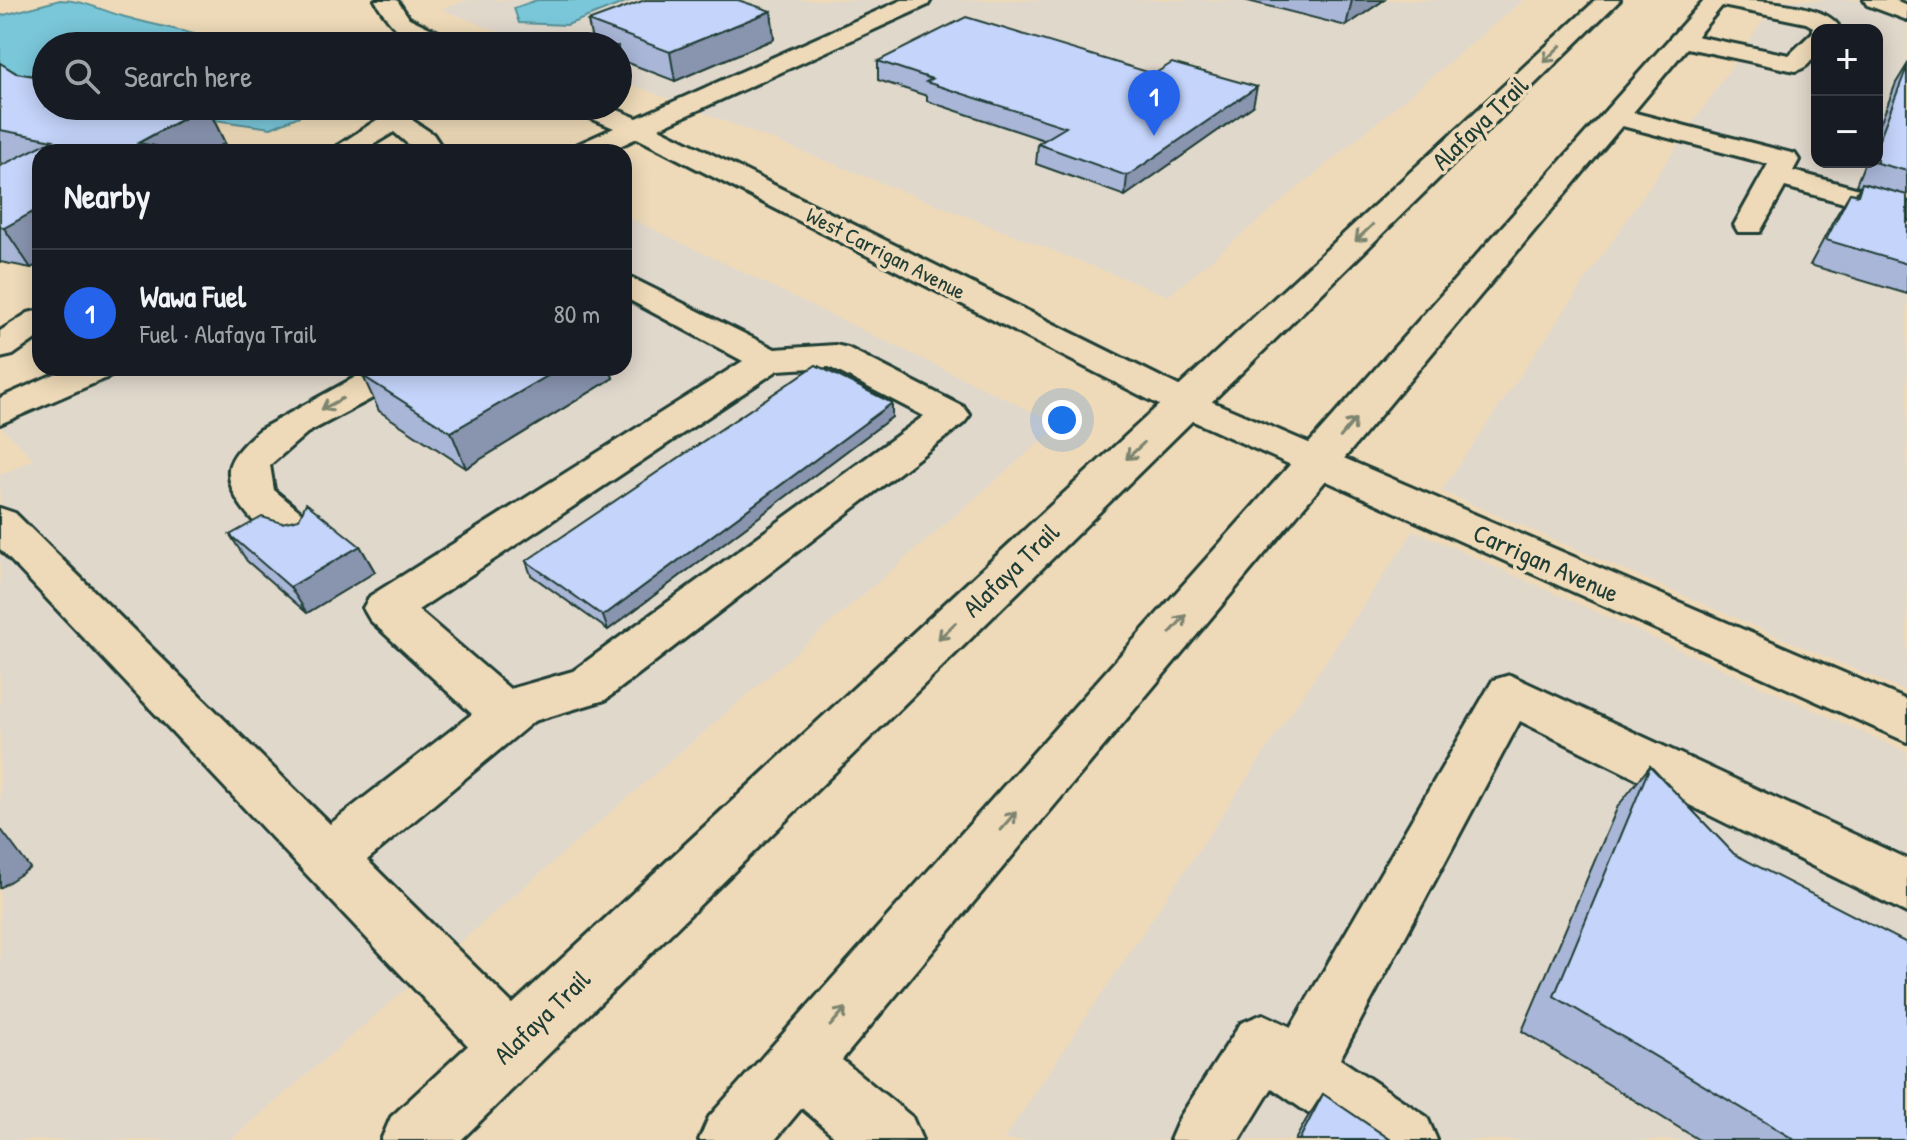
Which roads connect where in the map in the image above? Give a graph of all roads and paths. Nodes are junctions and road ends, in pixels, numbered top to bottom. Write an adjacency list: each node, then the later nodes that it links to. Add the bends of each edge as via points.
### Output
1 (386, 0): 9 (main road, via 400,23)
2 (920, 0): 16 (main road)
3 (1609, 0): 32 (main road, Alafaya Trail, one-way to 32)
4 (1716, 0): 10 (main road)
5 (1725, 0): 8 (main road)
6 (1875, 0): 7 (main road)
7 (1907, 13)
8 (1824, 24)
9 (419, 32)
10 (1681, 40): 11 (main road, via 1795,64); 12 (main road)
11 (1811, 45)
12 (1616, 116): 21 (main road); 34 (main road, one-way to 12)
13 (394, 120): 17 (main road)
14 (410, 120): 18 (main road)
15 (618, 120): 16 (main road, West Carrigan Avenue)
16 (637, 128): 19 (main road); 32 (main road, West Carrigan Avenue)
17 (355, 144)
18 (426, 144)
19 (602, 144)
20 (1811, 158): 21 (main road)
21 (1781, 168): 22 (main road); 23 (main road)
22 (1907, 211)
23 (1749, 225)
24 (632, 288): 29 (main road)
25 (32, 325): 27 (main road)
26 (32, 343): 28 (main road)
27 (0, 347)
28 (0, 355)
29 (769, 360): 37 (main road, via 372,595); 37 (main road, via 835,356 951,415 588,686 518,706)
30 (80, 376): 33 (main road)
31 (386, 376): 36 (main road, one-way to 36, via 269,440 250,463 257,498)
32 (1186, 404): 34 (main road, Carrigan Avenue); 41 (main road, Alafaya Trail, one-way to 41)
33 (0, 412)
34 (1319, 462): 38 (main road, Carrigan Avenue); 42 (main road, one-way to 34)
35 (0, 523): 39 (main road)
36 (298, 532)
37 (506, 715): 39 (main road)
38 (1907, 722)
39 (327, 859): 41 (main road)
40 (1907, 887): 43 (main road, via 1510,694)
41 (512, 1047): 44 (main road, Alafaya Trail)
42 (798, 1064): 45 (main road); 46 (main road)
43 (1300, 1071): 47 (main road, via 1263,1045); 48 (main road)
44 (414, 1140)
45 (732, 1140)
46 (889, 1140)
47 (1203, 1140)
48 (1404, 1140)

